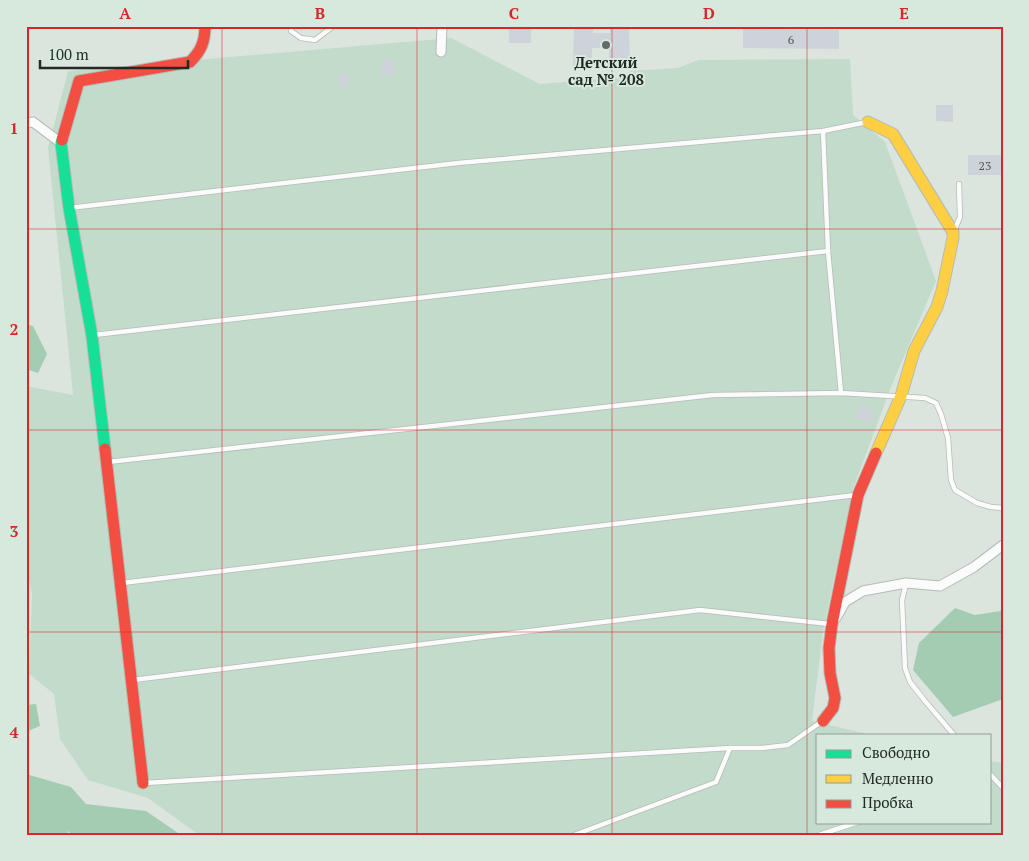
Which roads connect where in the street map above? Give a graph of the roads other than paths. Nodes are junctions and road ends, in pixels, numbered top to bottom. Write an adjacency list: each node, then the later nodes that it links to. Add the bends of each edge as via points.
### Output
1 (206, 26): 9 (street, via 201,52 190,62 79,81)
2 (291, 26): 4 (lane, via 291,31 301,38 315,40)
3 (442, 26): 5 (street)
4 (332, 27)
5 (441, 52)
6 (868, 122): 8 (lane); 12 (street, via 893,134)
7 (26, 123): 9 (street, via 33,122)
8 (823, 131): 11 (lane, via 458,163); 13 (lane)
9 (61, 143): 11 (street)
10 (959, 184): 12 (lane, via 960,217)
11 (70, 208): 14 (street)
12 (953, 232): 16 (street, via 942,292 914,351)
13 (828, 251): 14 (lane); 15 (lane)
14 (92, 336): 17 (street)
15 (841, 393): 16 (lane); 17 (lane, via 713,395)
16 (901, 396): 18 (street); 19 (lane, via 925,398 936,403 948,438 951,480 955,490 977,503)
17 (107, 462): 21 (street)
18 (858, 495): 21 (lane); 23 (street)
19 (1003, 508)
20 (1003, 545): 22 (street, via 974,567 940,586)
21 (120, 583): 24 (street)
22 (906, 583): 23 (street, via 863,591 846,602); 26 (lane, via 902,600 905,668 910,682)
23 (832, 624): 24 (lane, via 700,610); 25 (street, via 830,673 836,698 833,708)
24 (131, 680): 29 (street)
25 (822, 721): 27 (lane, via 788,745)
26 (953, 734)
27 (730, 748): 29 (lane); 32 (lane, via 716,782)
28 (992, 776): 30 (lane)
29 (143, 783)
30 (1003, 788)
31 (852, 824): 33 (lane)
32 (574, 835)
33 (819, 835)

